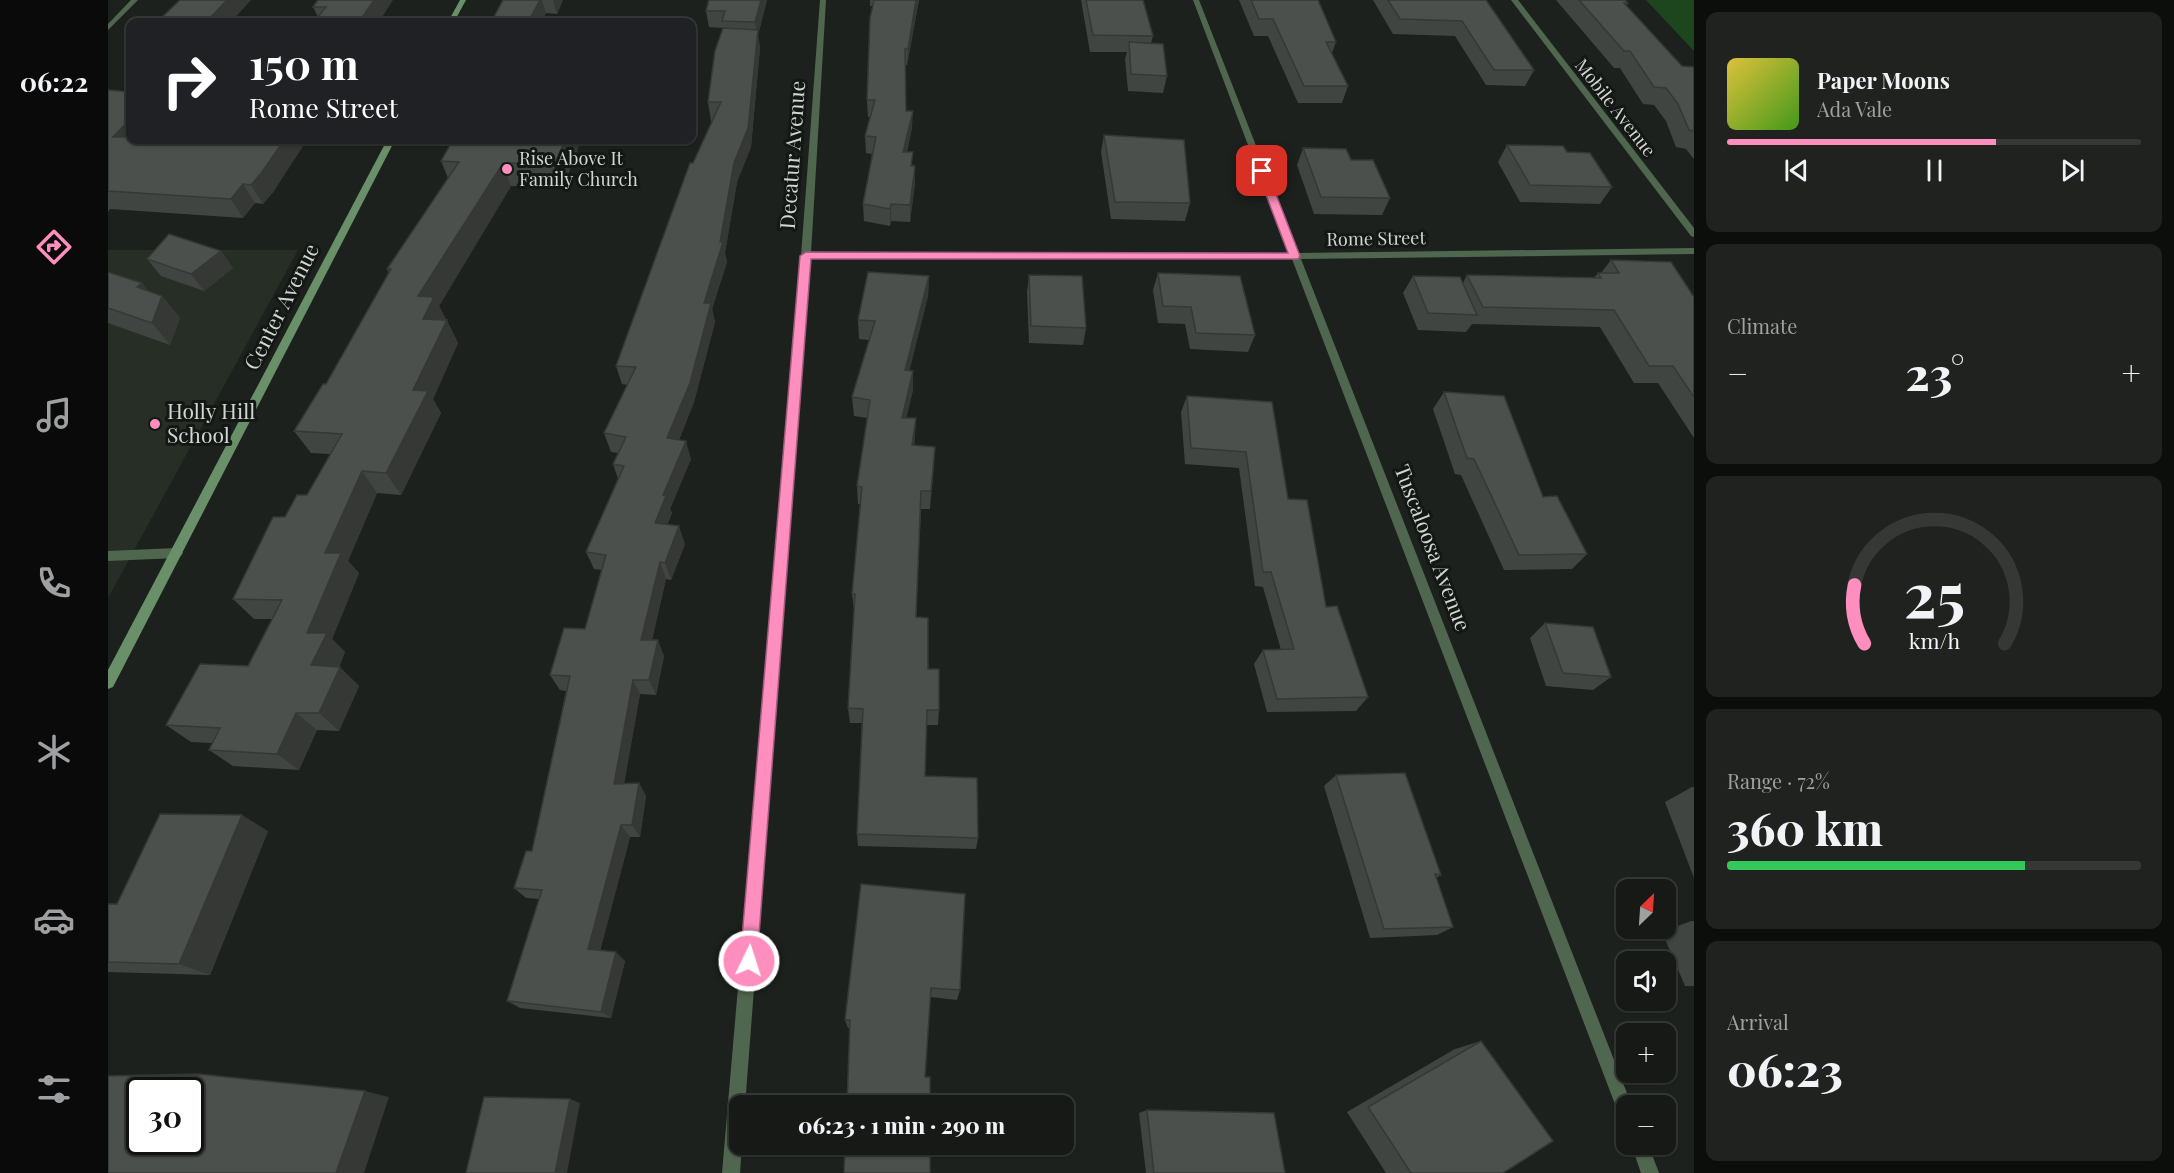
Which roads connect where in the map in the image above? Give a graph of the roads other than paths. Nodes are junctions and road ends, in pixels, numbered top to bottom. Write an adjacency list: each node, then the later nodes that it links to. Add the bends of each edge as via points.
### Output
1 (135, 0): 7 (street)
2 (463, 0): 6 (street)
3 (823, 0): 11 (street, Decatur Avenue)
4 (1197, 0): 12 (street, Tuscaloosa Avenue)
5 (1514, 0): 9 (street, Mobile Avenue)
6 (453, 18)
7 (108, 28)
8 (389, 144): 13 (street, Center Avenue)
9 (1694, 234)
10 (1694, 251): 12 (street, Rome Street)
11 (806, 256): 12 (street, Rome Street); 18 (street, Decatur Avenue)
12 (1295, 256): 16 (street, Tuscaloosa Avenue)
13 (177, 553): 14 (street); 15 (street, Center Avenue)
14 (108, 556)
15 (108, 683)
16 (1619, 1095)
17 (1643, 1155): 19 (street)
18 (731, 1173)
19 (1650, 1173)

